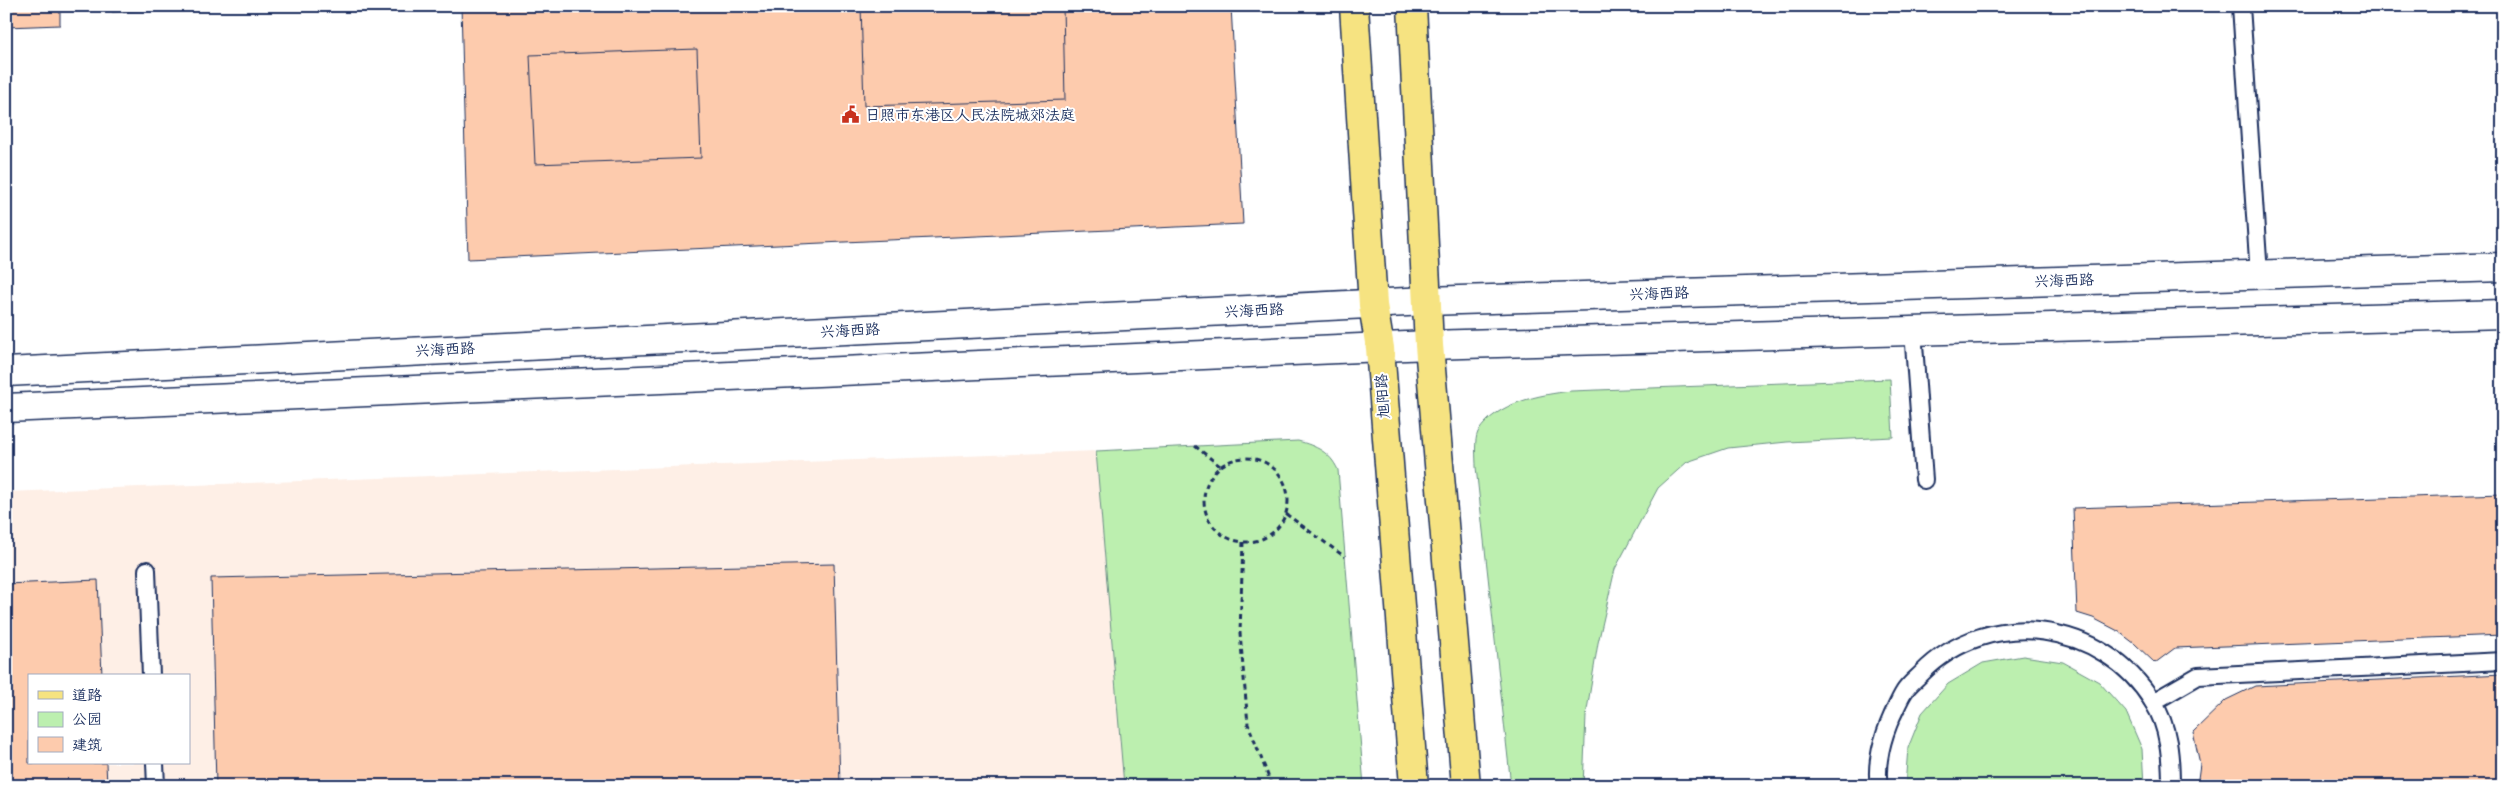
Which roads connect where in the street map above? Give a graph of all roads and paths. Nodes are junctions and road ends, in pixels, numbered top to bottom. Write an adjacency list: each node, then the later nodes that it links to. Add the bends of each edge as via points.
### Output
1 (1354, 6): 7 (main road, 旭阳路)
2 (1412, 6): 6 (main road)
3 (2241, 6): 5 (lane)
4 (2503, 267): 5 (main road, 兴海西路)
5 (2259, 275): 6 (main road, 兴海西路)
6 (1427, 301): 7 (main road, 兴海西路); 10 (main road)
7 (1373, 305): 11 (main road, 旭阳路); 12 (main road, 兴海西路)
8 (2503, 314): 9 (main road)
9 (1913, 331): 10 (main road); 16 (lane)
10 (1429, 346): 11 (main road); 28 (main road)
11 (1380, 348): 13 (main road); 27 (main road, 旭阳路)
12 (6, 372)
13 (6, 408)
14 (1195, 446): 15 (path)
15 (1220, 466): 17 (path, via 1231,459 1245,457 1270,465 1281,474 1287,486); 18 (path, via 1210,476 1203,504 1217,530 1228,539)
16 (1924, 480)
17 (1286, 514): 18 (path, via 1270,535 1258,541); 19 (path)
18 (1243, 542): 26 (path, via 1240,633 1248,724)
19 (1345, 557)
20 (147, 570): 22 (lane)
21 (2503, 661): 23 (lane, via 2198,676)
22 (152, 674)
23 (2153, 702): 29 (lane, via 2121,664 2077,638 2028,629 1978,636 1937,658 1904,692 1884,734); 30 (lane, via 2171,749)
24 (155, 764): 25 (lane)
25 (156, 786)
26 (1272, 786)
27 (1414, 786)
28 (1466, 786)
29 (1879, 786)
30 (2171, 786)

